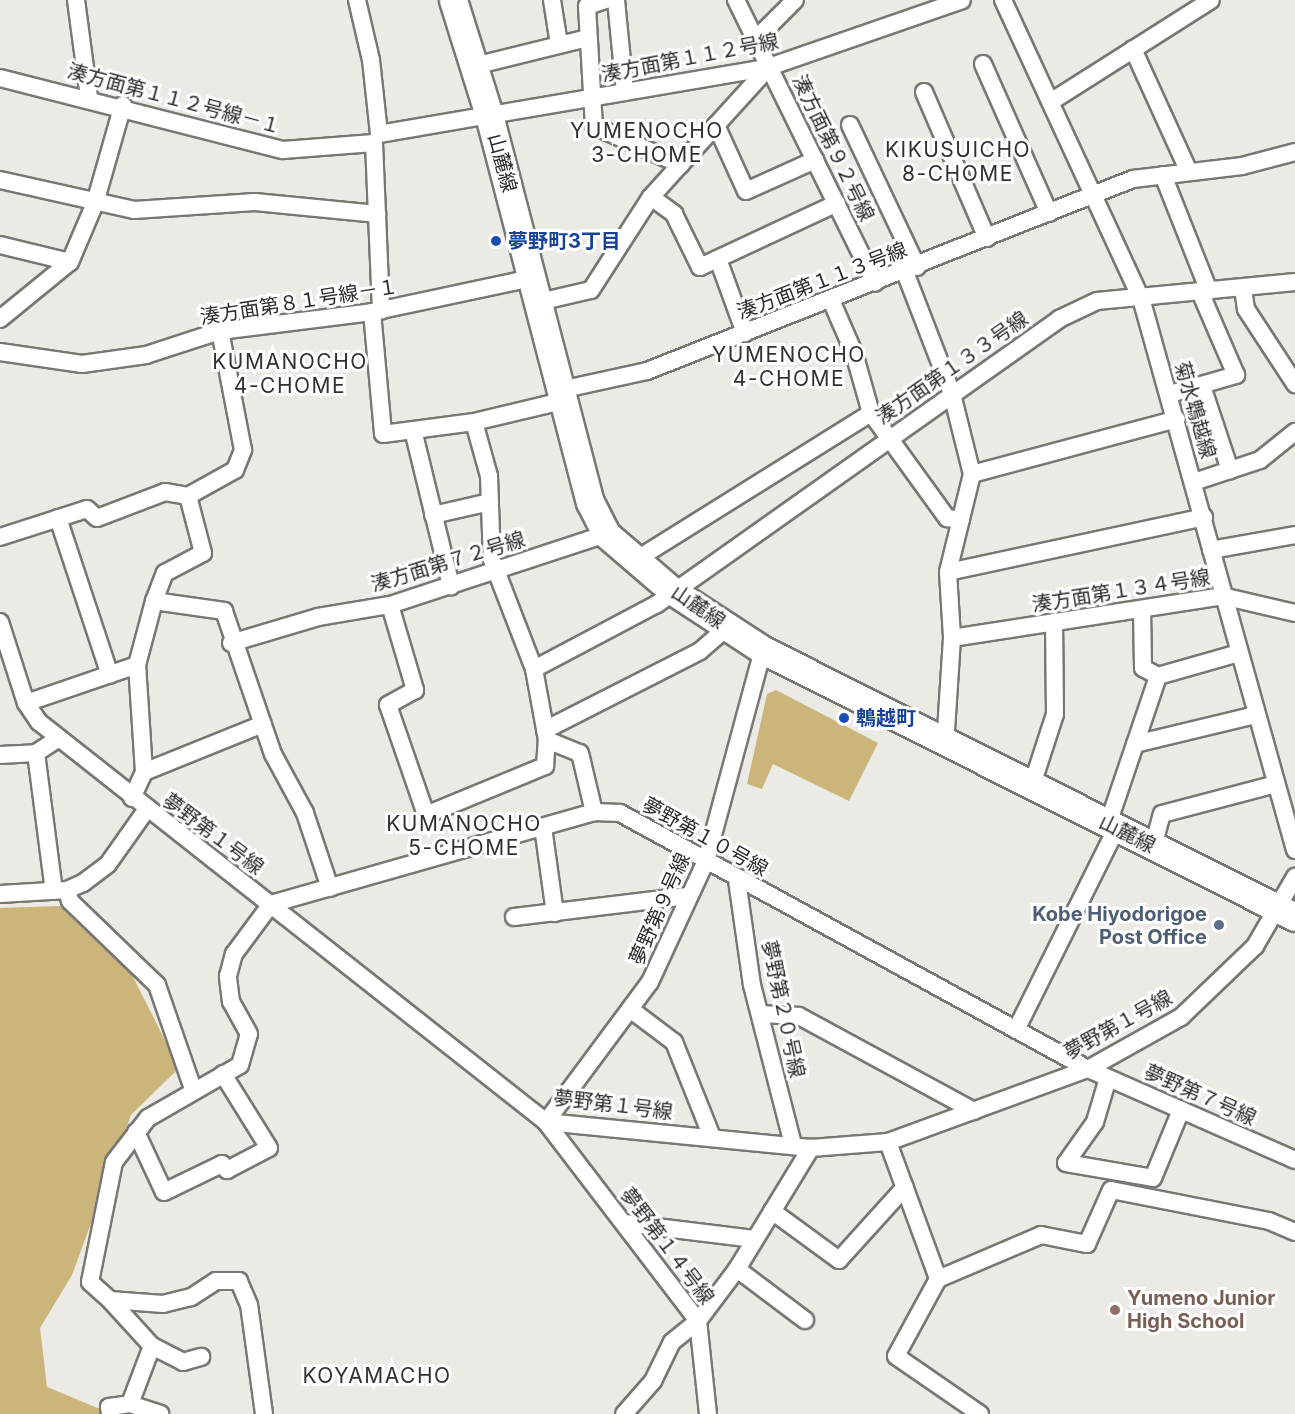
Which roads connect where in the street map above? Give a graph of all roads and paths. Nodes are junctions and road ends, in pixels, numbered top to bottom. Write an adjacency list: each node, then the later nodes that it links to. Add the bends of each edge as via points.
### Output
1 (76, 0): 22 (street)
2 (453, 0): 17 (main road, 山麓線)
3 (552, 0): 14 (street)
4 (606, 0): 12 (street, via 587,6)
5 (616, 0): 20 (street)
6 (736, 0): 13 (street, 湊方面第９２号線)
7 (795, 0): 13 (street)
8 (962, 0): 18 (street, 湊方面第１１２号線)
9 (1003, 0): 24 (street, 菊水鵯越線)
10 (1211, 0): 15 (street)
11 (363, 1): 29 (street)
12 (588, 38): 14 (street); 23 (street)
13 (756, 39): 18 (street, 湊方面第９２号線)
14 (559, 44): 17 (street)
15 (1132, 49): 24 (street); 33 (street)
16 (983, 64): 40 (street)
17 (474, 66): 26 (main road, 山麓線)
18 (770, 67): 20 (street, 湊方面第１１２号線); 27 (street, 湊方面第８１号線－１); 31 (street, 湊方面第９２号線)
19 (0, 78): 22 (street, 湊方面第１１２号線－１)
20 (625, 92): 23 (street, 湊方面第１１２号線)
21 (924, 92): 42 (street)
22 (89, 98): 25 (street, 湊方面第１１２号線－１)
23 (592, 98): 26 (street, 湊方面第１１２号線); 32 (street, via 594,126)
24 (1052, 101): 36 (street, 菊水鵯越線)
25 (123, 105): 29 (street, 湊方面第１１２号線－１, via 283,150); 38 (street)
26 (489, 115): 29 (street, 湊方面第１１２号線－１); 50 (main road, 山麓線)
27 (716, 125): 31 (street, via 746,191); 32 (street, 湊方面第８１号線－１)
28 (850, 125): 46 (street)
29 (377, 138): 41 (street)
30 (1293, 158): 33 (street, 湊方面第１１３号線)
31 (815, 160): 39 (street, 湊方面第９２号線)
32 (681, 165): 37 (street, 湊方面第８１号線－１)
33 (1189, 172): 34 (street, 湊方面第１１３号線)
34 (1163, 175): 36 (street, 湊方面第１１３号線, via 1133,179); 51 (street)
35 (0, 180): 38 (street)
36 (1094, 195): 40 (street, 湊方面第１１３号線); 52 (street, 菊水鵯越線)
37 (651, 197): 44 (street, via 674,214 700,267); 50 (street, 湊方面第８１号線－１, via 591,290)
38 (95, 203): 41 (street, via 135,210 255,202); 45 (street)
39 (837, 203): 44 (street); 48 (street, 湊方面第９２号線)
40 (1049, 213): 42 (street, 湊方面第１１３号線)
41 (377, 214): 54 (street)
42 (987, 238): 46 (street, 湊方面第１１３号線)
43 (0, 245): 45 (street)
44 (718, 259): 57 (street)
45 (69, 262): 55 (street)
46 (911, 269): 48 (street, 湊方面第１１３号線); 61 (street)
47 (1295, 282): 49 (street, 湊方面第１３３号線)
48 (875, 283): 53 (street, 湊方面第１１３号線)
49 (1243, 288): 51 (street, 湊方面第１３３号線); 59 (street, via 1246,309)
50 (536, 290): 54 (street, 湊方面第８１号線－１); 63 (main road, 山麓線)
51 (1204, 292): 52 (street, 湊方面第１３３号線); 60 (street, via 1236,375)
52 (1141, 298): 61 (street, 湊方面第１３３号線, via 1097,301 1059,319); 62 (street, 菊水鵯越線)
53 (831, 300): 57 (street, 湊方面第１１３号線); 64 (street, via 855,353)
54 (377, 312): 56 (street, 湊方面第８１号線－１); 67 (street, 湊方面第１１３号線, via 383,434)
55 (0, 319)
56 (220, 331): 58 (street, 湊方面第８１号線－１, via 146,355 82,364); 73 (street, via 243,450 235,470)
57 (745, 333): 63 (street, 湊方面第１１３号線, via 647,370)
58 (0, 352)
59 (1295, 384)
60 (1202, 386): 62 (street); 70 (street)
61 (952, 394): 69 (street, 湊方面第１３３号線); 71 (street)
62 (1170, 394): 65 (street, 菊水鵯越線)
63 (561, 395): 66 (street, 湊方面第１１３号線); 79 (main road, 山麓線, via 590,502)
64 (871, 412): 69 (street); 83 (street)
65 (1177, 419): 71 (street); 72 (street, 菊水鵯越線)
66 (474, 422): 67 (street, 湊方面第１１３号線); 74 (street, via 489,477)
67 (413, 430): 75 (street)
68 (1295, 432): 70 (street, via 1260,460)
69 (887, 439): 78 (street, via 947,519); 87 (street, 湊方面第１３３号線)
70 (1230, 470): 72 (street)
71 (972, 474): 78 (street)
72 (1194, 482): 76 (street, 菊水鵯越線)
73 (188, 496): 77 (street, via 165,492 97,518 87,509); 89 (street, via 203,553 165,573)
74 (490, 502): 75 (street); 84 (street, via 492,560)
75 (434, 515): 86 (street)
76 (1204, 517): 82 (street, 菊水鵯越線); 85 (street)
77 (58, 518): 81 (street); 102 (street)
78 (961, 520): 85 (street)
79 (606, 534): 83 (main road, 山麓線); 84 (street, 湊方面第７２号線)
80 (1295, 535): 82 (street)
81 (0, 537)
82 (1211, 550): 88 (street, 菊水鵯越線)
83 (634, 561): 87 (main road, 山麓線)
84 (498, 568): 86 (street, 湊方面第７２号線); 101 (street)
85 (948, 572): 96 (street)
86 (451, 586): 90 (street, 湊方面第７２号線)
87 (671, 590): 95 (main road, 山麓線); 101 (street, 湊方面第１３３号線, via 657,604)
88 (1222, 596): 91 (street, 湊方面第１３４号線); 92 (street, 湊方面第１３４号線); 99 (street, 菊水鵯越線)
89 (154, 601): 97 (street, via 224,611); 100 (street)
90 (390, 605): 97 (street, 湊方面第７２号線, via 318,617); 107 (street, via 415,690 388,705 426,814 545,766)
91 (1142, 609): 94 (street, 湊方面第１３４号線); 103 (street, via 1143,668)
92 (1295, 613)
93 (0, 622): 104 (street, 夢野第１号線)
94 (1054, 622): 96 (street, 湊方面第１３４号線); 115 (street, via 1055,714)
95 (728, 627): 98 (main road, 山麓線); 107 (street, via 700,651)
96 (952, 638): 110 (street)
97 (231, 643): 106 (street)
98 (763, 650): 110 (main road, 山麓線); 123 (street, 夢野第９号線)
99 (1239, 653): 103 (street); 105 (street, 菊水鵯越線)
100 (137, 665): 102 (street); 113 (street)
101 (534, 669): 107 (street)
102 (110, 675): 104 (street)
103 (1158, 676): 109 (street)
104 (26, 703): 108 (street, 夢野第１号線)
105 (1256, 715): 109 (street); 114 (street, 菊水鵯越線)
106 (262, 724): 113 (street); 126 (street, via 305,813)
107 (546, 735): 118 (street, via 580,753)
108 (58, 738): 111 (street); 116 (street, 夢野第１号線)
109 (1135, 744): 120 (street)
110 (945, 745): 115 (main road, 山麓線)
111 (36, 753): 112 (street); 127 (street)
112 (0, 755)
113 (144, 772): 116 (street)
114 (1276, 784): 121 (street, via 1162,814); 122 (street, 菊水鵯越線)
115 (1031, 788): 120 (main road, 山麓線)
116 (132, 798): 117 (street, 夢野第１号線)
117 (147, 810): 127 (street, via 108,864); 130 (street, 夢野第１号線)
118 (594, 812): 119 (street, 夢野第１０号線); 123 (street, 夢野第１０号線, via 620,813)
119 (543, 827): 126 (street, 夢野第１０号線); 131 (street)
120 (1112, 827): 121 (main road, 山麓線); 136 (street)
121 (1153, 847): 132 (main road, 山麓線)
122 (1295, 850)
123 (706, 861): 125 (street, 夢野第１０号線); 129 (street, 夢野第９号線)
124 (1295, 877): 132 (street)
125 (737, 880): 135 (street, 夢野第２０号線); 136 (street, 夢野第１０号線)
126 (330, 888): 130 (street, 夢野第１０号線)
127 (61, 891): 128 (street); 140 (street, via 157,985)
128 (0, 894)
129 (688, 896): 131 (street); 134 (street, 夢野第９号線, via 650,982)
130 (271, 904): 138 (street, via 234,954 228,976 231,1002 249,1034 240,1065); 143 (street, 夢野第１号線)
131 (555, 913): 133 (street)
132 (1288, 913): 137 (street, 夢野第１号線, via 1181,1017)
133 (514, 917)
134 (630, 1009): 143 (street, 夢野第９号線); 145 (street, via 674,1042)
135 (760, 1014): 142 (street, via 799,1016); 147 (street, 夢野第２０号線)
136 (1016, 1030): 137 (street, 夢野第１０号線)
137 (1088, 1069): 139 (street, 夢野第７号線); 142 (street, 夢野第１号線)
138 (223, 1074): 140 (street); 144 (street, via 269,1148 227,1170 222,1164 165,1192)
139 (1108, 1078): 141 (street, 夢野第７号線); 141 (street, via 1095,1122 1066,1163 1153,1178)
140 (194, 1089): 144 (street)
141 (1181, 1110): 149 (street, 夢野第７号線)
142 (974, 1111): 146 (street, 夢野第１号線)
143 (546, 1122): 145 (street, 夢野第１号線); 152 (street, 夢野第１４号線)
144 (136, 1132): 157 (street, via 114,1161 90,1282)
145 (712, 1137): 147 (street, 夢野第１号線)
146 (888, 1142): 148 (street, 夢野第１号線); 150 (street)
147 (793, 1146): 148 (street, 夢野第１号線)
148 (811, 1148): 151 (street)
149 (1295, 1160)
150 (904, 1187): 151 (street, via 839,1260); 156 (street)
151 (772, 1211): 154 (street)
152 (624, 1223): 154 (street); 159 (street, 夢野第１４号線)
153 (1295, 1232): 156 (street, via 1269,1221 1111,1190 1087,1244 1041,1235)
154 (754, 1239): 155 (street)
155 (737, 1269): 158 (street); 159 (street)
156 (938, 1279): 168 (street, via 896,1356)
157 (110, 1300): 160 (street); 165 (street, via 163,1304 192,1297 216,1281 239,1281 249,1305)
158 (805, 1320)
159 (698, 1321): 166 (street, via 672,1342 653,1381); 167 (street, 夢野第１４号線)
160 (152, 1346): 161 (street, via 183,1362); 162 (street)
161 (201, 1357)
162 (130, 1404): 163 (street, via 109,1407); 164 (street)
163 (110, 1414)
164 (160, 1414)
165 (263, 1414)
166 (625, 1414)
167 (708, 1414)
168 (980, 1414)

